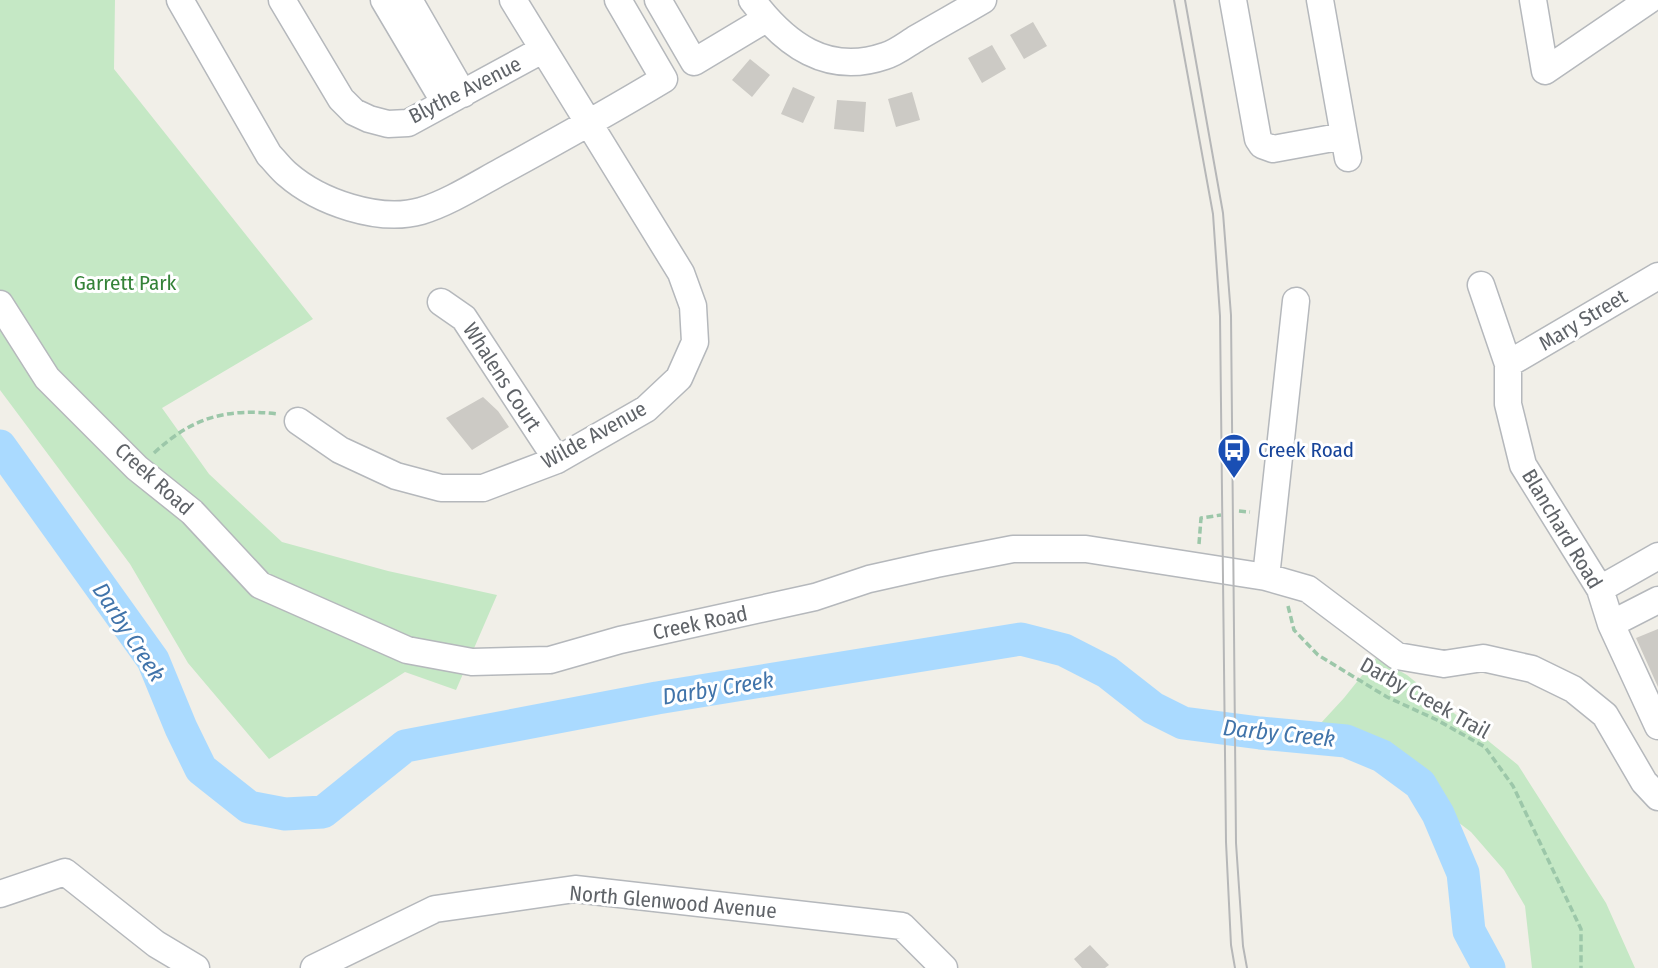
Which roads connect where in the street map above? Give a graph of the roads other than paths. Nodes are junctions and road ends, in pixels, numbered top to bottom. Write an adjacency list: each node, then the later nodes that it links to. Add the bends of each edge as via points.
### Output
1 (180, 0): 16 (street, via 269,155 312,191 356,209 399,214 421,211)
2 (282, 0): 15 (street, Blythe Avenue, via 341,99 354,112 388,124 408,123)
3 (384, 0): 15 (street)
4 (409, 0): 15 (street)
5 (513, 0): 14 (street, Wilde Avenue)
6 (618, 0): 16 (street, via 664,79)
7 (658, 0): 13 (street, via 694,62)
8 (983, 0): 13 (street, via 887,56 860,62 834,61 790,43)
9 (1233, 0): 10 (street, via 1262,145 1273,149 1346,147)
10 (1320, 0)
11 (1533, 0): 12 (street, via 1545,71)
12 (1636, 4)
13 (756, 5)
14 (542, 50): 15 (street, Blythe Avenue); 16 (street, Wilde Avenue)
15 (454, 99)
16 (589, 124): 24 (street, Wilde Avenue, via 681,273 693,306 695,342 679,378 646,409)
17 (1658, 276): 22 (street, Mary Street)
18 (1481, 285): 22 (street, Blanchard Road)
19 (1296, 301): 26 (street)
20 (440, 302): 24 (street, Whalens Court, via 464,318)
21 (0, 304): 26 (street, Creek Road, via 47,378 137,468 192,512 260,585 407,650 472,662 550,660 815,597 869,579 1013,549 1086,549)
22 (1508, 364): 27 (street, Blanchard Road, via 1508,404 1523,465)
23 (298, 421): 24 (street, Wilde Avenue, via 340,450 396,476 440,488 483,488)
24 (556, 460)
25 (1658, 556): 27 (street)
26 (1278, 581): 31 (street, Creek Road, via 1308,589 1398,656 1444,664 1483,659 1532,669 1573,689 1605,715 1644,782)
27 (1600, 589): 29 (street, Blanchard Road)
28 (1658, 600): 29 (street)
29 (1611, 624): 30 (street, Blanchard Road)
30 (1658, 726)
31 (1658, 797)
32 (0, 894): 33 (street, via 65,872 156,944)
33 (196, 968)
34 (314, 968): 35 (street, North Glenwood Avenue, via 435,909 575,889 902,926)
35 (944, 968)

